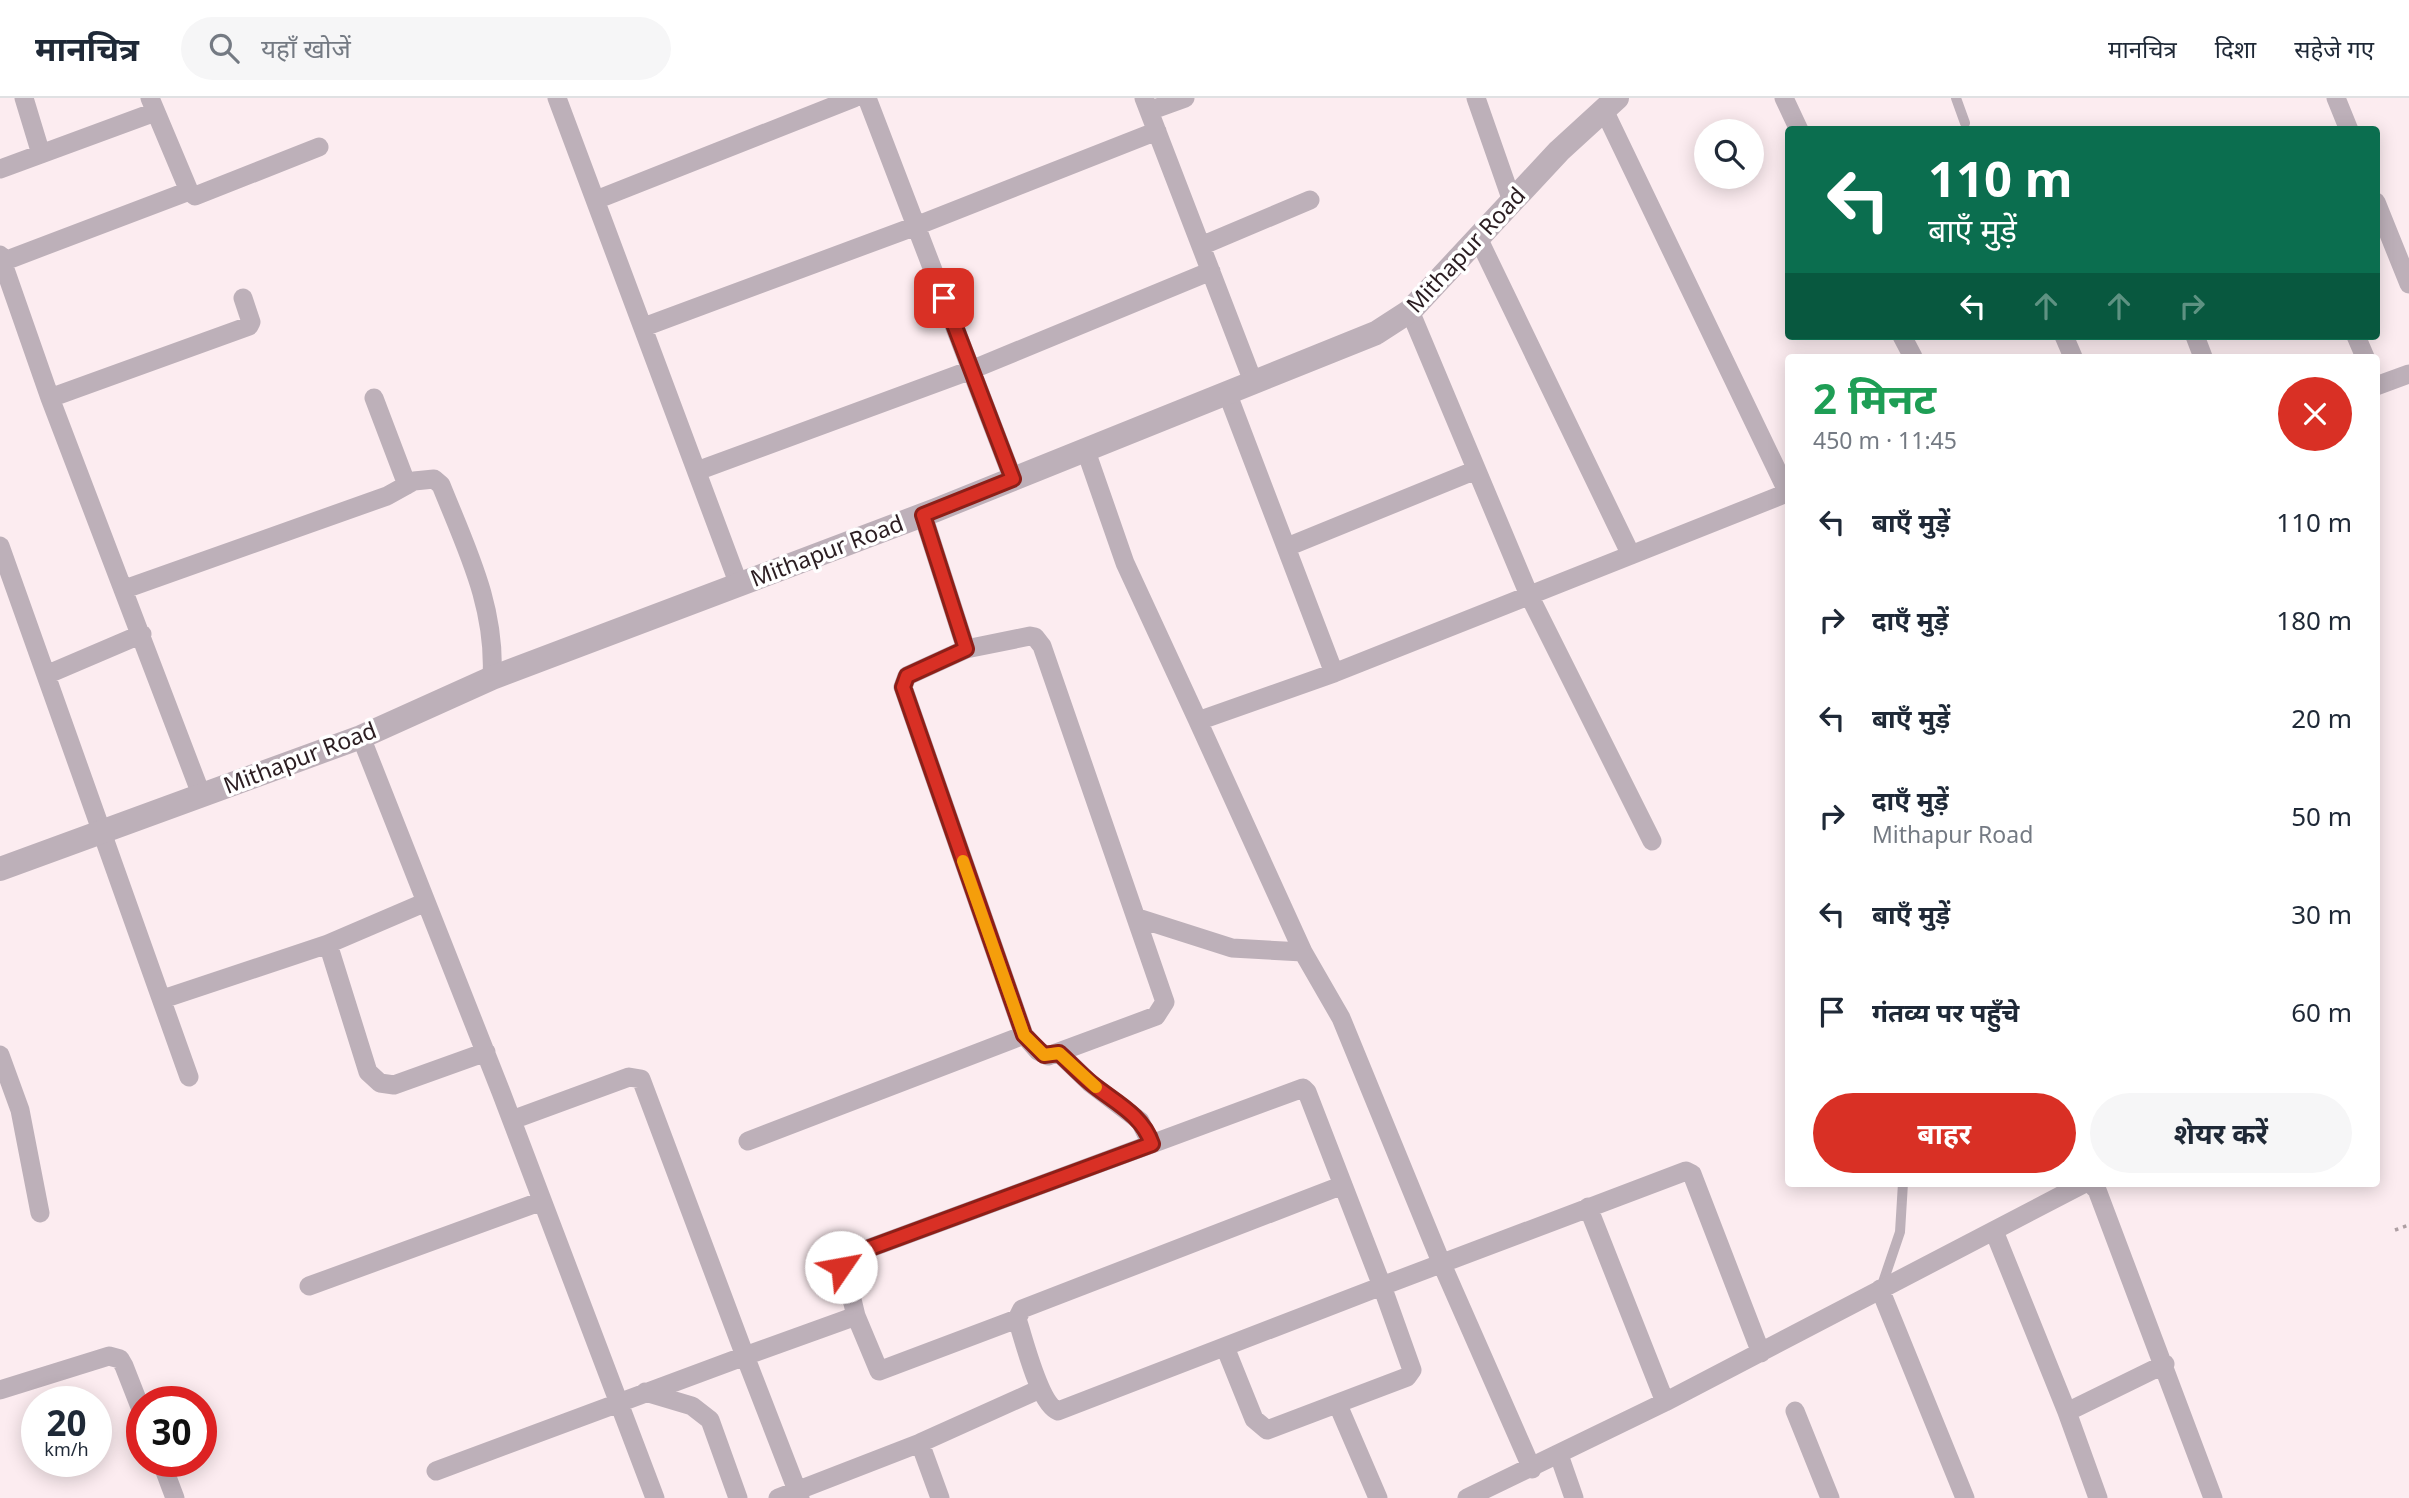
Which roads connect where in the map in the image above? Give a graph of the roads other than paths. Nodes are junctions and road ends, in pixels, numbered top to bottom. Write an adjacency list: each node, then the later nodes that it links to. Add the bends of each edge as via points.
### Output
1 (23, 98): 18 (street)
2 (557, 98): 21 (street)
3 (854, 98): 21 (street)
4 (867, 98): 25 (street)
5 (1185, 98): 12 (street)
6 (1476, 98): 23 (street)
7 (1784, 98): 14 (street)
8 (1956, 98): 13 (lane)
9 (2336, 98): 15 (street)
10 (1611, 104): 23 (street, Mithapur Road); 47 (street)
11 (153, 105): 18 (street); 20 (street)
12 (1147, 105): 16 (street)
13 (1965, 123)
14 (1797, 126)
15 (2347, 126)
16 (1157, 131): 25 (street); 27 (street)
17 (319, 147): 20 (street, via 200,196)
18 (41, 154): 19 (street)
19 (0, 169)
20 (189, 191): 28 (street)
21 (596, 200): 34 (street)
22 (1310, 200): 27 (street)
23 (1512, 201): 26 (street, Mithapur Road)
24 (2380, 210): 29 (street)
25 (916, 226): 34 (street); 35 (street)
26 (1478, 238): 33 (street, Mithapur Road); 52 (street)
27 (1201, 246): 30 (street)
28 (1, 259): 40 (street)
29 (2405, 261): 31 (street)
30 (1210, 271): 35 (street); 37 (street)
31 (2409, 284)
32 (243, 298): 40 (street, via 250,326)
33 (1410, 311): 37 (street, Mithapur Road, via 1376,333); 43 (street)
34 (644, 327): 44 (street)
35 (971, 370): 44 (street); 45 (street)
36 (2409, 374): 38 (street)
37 (1254, 384): 39 (street, Mithapur Road)
38 (2380, 385)
39 (1228, 395): 42 (street, Mithapur Road); 51 (street)
40 (50, 398): 54 (street)
41 (374, 398): 46 (street)
42 (1086, 451): 45 (street, Mithapur Road); 61 (street, via 1125,563)
43 (1476, 470): 51 (street); 55 (street)
44 (697, 471): 53 (street)
45 (1013, 479): 49 (street, Mithapur Road)
46 (407, 485): 54 (street); 60 (street, via 435,479 442,485 490,615)
47 (1785, 486)
48 (1785, 494): 52 (street)
49 (923, 515): 53 (street, Mithapur Road); 57 (street)
50 (0, 546): 59 (street)
51 (1287, 547): 58 (street)
52 (1631, 555): 55 (street)
53 (739, 585): 60 (street, Mithapur Road)
54 (125, 589): 56 (street)
55 (1530, 595): 58 (street); 65 (street)
56 (142, 635): 59 (street); 63 (street)
57 (966, 649): 68 (street, via 1020,637 1037,639); 72 (street, via 907,676 903,687)
58 (1334, 673): 61 (street)
59 (46, 675): 64 (street)
60 (492, 678): 62 (street, Mithapur Road)
61 (1198, 721): 70 (street)
62 (361, 737): 63 (street, Mithapur Road); 67 (street)
63 (201, 794): 64 (street, Mithapur Road)
64 (101, 830): 66 (street, Mithapur Road); 71 (street)
65 (1652, 841)
66 (0, 869)
67 (426, 902): 69 (street); 73 (street)
68 (1138, 918): 70 (street, via 1232,948); 74 (street, via 1162,986 1162,1010)
69 (328, 944): 71 (street); 73 (street, via 368,1072 380,1083 394,1085)
70 (1303, 952): 88 (street, via 1340,1018)
71 (163, 999): 76 (street)
72 (1024, 1035): 74 (street, via 1044,1055); 78 (street)
73 (485, 1052): 77 (street)
74 (1059, 1053): 79 (street, via 1140,1121)
75 (0, 1055): 86 (street, via 20,1110)
76 (189, 1077)
77 (512, 1120): 84 (street); 96 (street, via 629,1077 641,1079)
78 (748, 1141)
79 (1152, 1144): 80 (street, via 1303,1088); 92 (street, via 851,1255 841,1267)
80 (1343, 1185): 90 (street); 93 (street, via 1024,1308)
81 (1903, 1187): 91 (lane, via 1900,1232)
82 (2080, 1187): 87 (street)
83 (2094, 1187): 97 (street)
84 (542, 1201): 89 (street); 102 (street)
85 (1588, 1206): 88 (street); 95 (street, via 1680,1171 1692,1174); 103 (street)
86 (40, 1213)
87 (1994, 1231): 91 (street); 106 (street)
88 (1441, 1262): 90 (street); 109 (street)
89 (310, 1286)
90 (1382, 1286): 94 (street); 104 (street, via 1412,1370 1407,1377)
91 (1880, 1289): 95 (street); 122 (street)
92 (856, 1316): 93 (street, via 881,1372); 96 (street)
93 (1017, 1319): 99 (street)
94 (1225, 1347): 99 (street, via 1058,1411 1050,1407); 104 (street, via 1254,1419 1262,1428)
95 (1761, 1353): 103 (street)
96 (745, 1356): 101 (street); 112 (street)
97 (2165, 1364): 106 (street); 124 (street)
98 (132, 1386): 100 (street, via 120,1359 109,1356)
99 (1040, 1389): 107 (street)
100 (0, 1390)
101 (645, 1392): 102 (street); 115 (street, via 692,1406 710,1420)
102 (618, 1401): 110 (street); 114 (street)
103 (1665, 1402): 108 (street)
104 (1338, 1405): 118 (street)
105 (1795, 1412): 121 (street)
106 (2067, 1412): 123 (street)
107 (920, 1443): 112 (street); 117 (street)
108 (1559, 1455): 109 (street); 120 (street)
109 (1532, 1469): 119 (street)
110 (436, 1471)
111 (167, 1477): 113 (street)
112 (799, 1495): 116 (street)
113 (175, 1498)
114 (655, 1498)
115 (738, 1498)
116 (778, 1498)
117 (940, 1498)
118 (1378, 1498)
119 (1467, 1498)
120 (1574, 1498)
121 (1830, 1498)
122 (1965, 1498)
123 (2098, 1498)
124 (2213, 1498)

